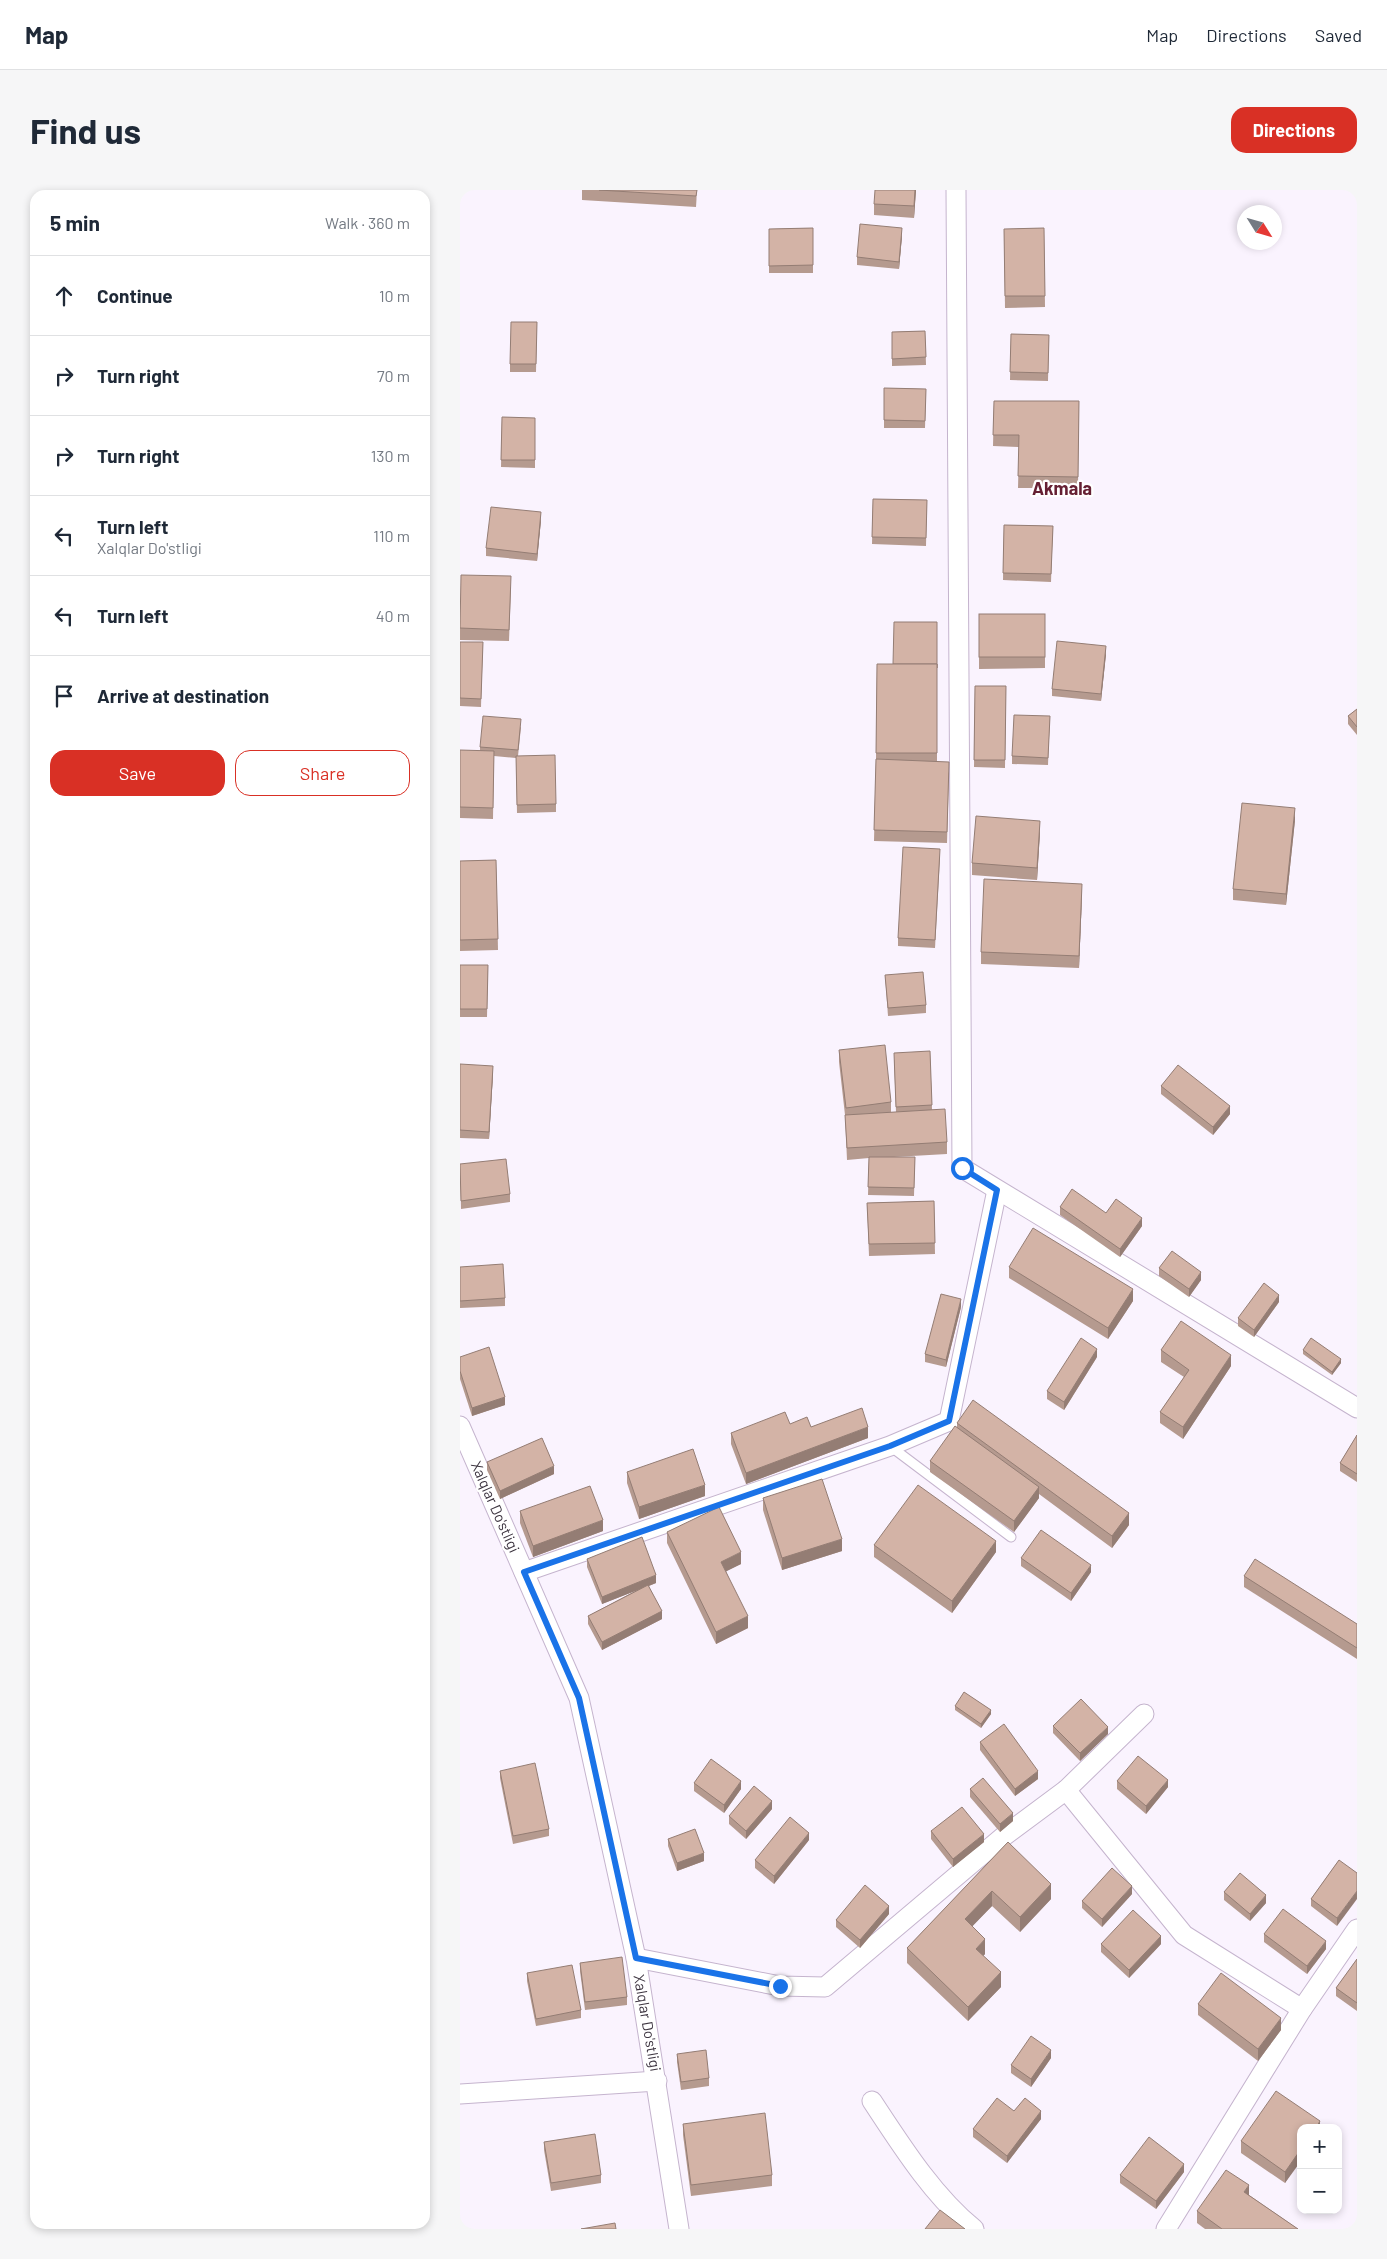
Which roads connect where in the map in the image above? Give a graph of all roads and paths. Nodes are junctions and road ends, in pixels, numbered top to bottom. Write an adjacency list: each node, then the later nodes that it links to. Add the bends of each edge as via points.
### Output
1 (956, 190): 2 (street, via 962,1168)
2 (997, 1190): 3 (street); 5 (street, via 949,1421)
3 (1357, 1408)
4 (460, 1426): 7 (street, Xalqlar Do'stligi)
5 (890, 1446): 6 (lane); 7 (street)
6 (1011, 1537)
7 (524, 1572): 11 (street, Xalqlar Do'stligi, via 579,1698)
8 (1144, 1714): 9 (street)
9 (1066, 1790): 11 (street, via 1004,1836 825,1987 780,1986); 12 (street, via 1184,1935)
10 (1357, 1929): 12 (street)
11 (636, 1958): 13 (street, Xalqlar Do'stligi)
12 (1302, 2009): 18 (street)
13 (657, 2081): 14 (street); 16 (street, Xalqlar Do'stligi)
14 (460, 2094)
15 (872, 2101): 17 (street, via 902,2146 958,2216)
16 (679, 2229)
17 (974, 2229)
18 (1166, 2229)

